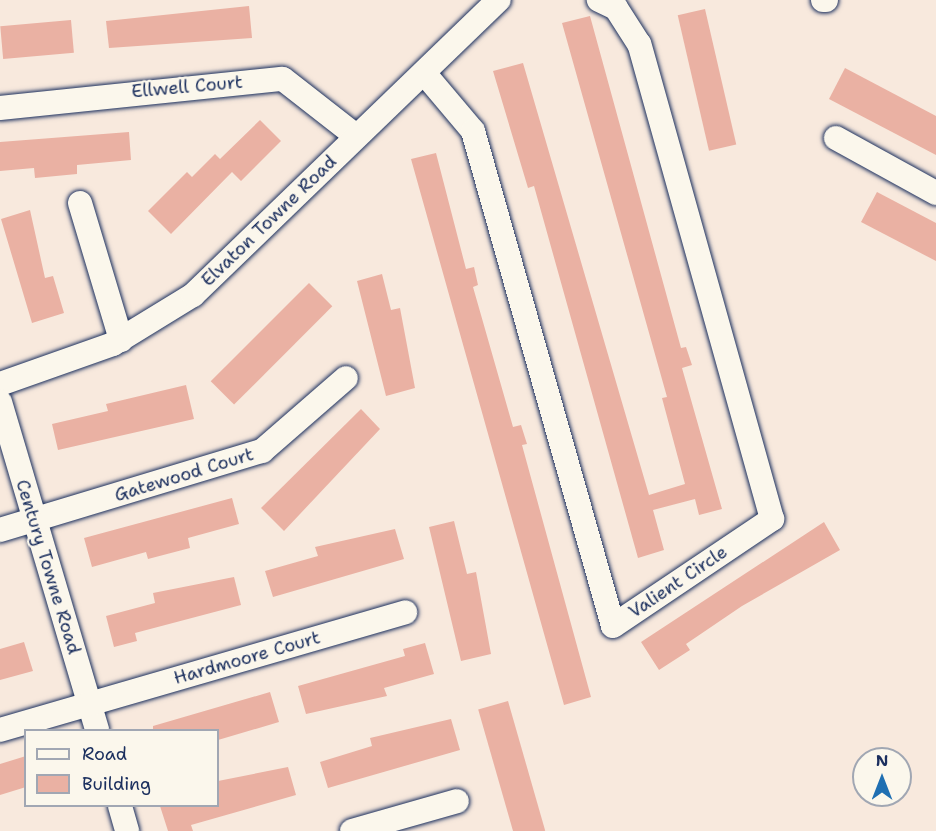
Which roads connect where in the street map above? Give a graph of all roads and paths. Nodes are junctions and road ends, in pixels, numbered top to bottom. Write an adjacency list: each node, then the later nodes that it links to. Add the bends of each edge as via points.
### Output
1 (500, 0): 3 (street, Elvaton Towne Road)
2 (599, 0): 3 (street, Valient Circle, via 616,8 639,44 772,519 613,626 472,131)
3 (424, 74): 5 (street, Elvaton Towne Road)
4 (0, 108): 5 (street, Ellwell Court, via 283,80)
5 (356, 136): 9 (street, Elvaton Towne Road, via 193,295)
6 (836, 138): 7 (street)
7 (936, 193)
8 (80, 202): 9 (street)
9 (121, 340): 11 (street, Elvaton Towne Road)
10 (346, 378): 13 (street, Gatewood Court, via 262,451)
11 (0, 384)
12 (0, 402): 13 (street, Century Towne Road)
13 (33, 521): 14 (street, Gatewood Court); 16 (street, Century Towne Road)
14 (0, 530)
15 (405, 612): 16 (street, Hardmoore Court)
16 (90, 704): 17 (street, Century Towne Road); 18 (street, Hardmoore Court)
17 (97, 729)
18 (0, 730)
19 (457, 801): 22 (street)
20 (120, 807): 21 (street)
21 (128, 831)
22 (352, 831)

